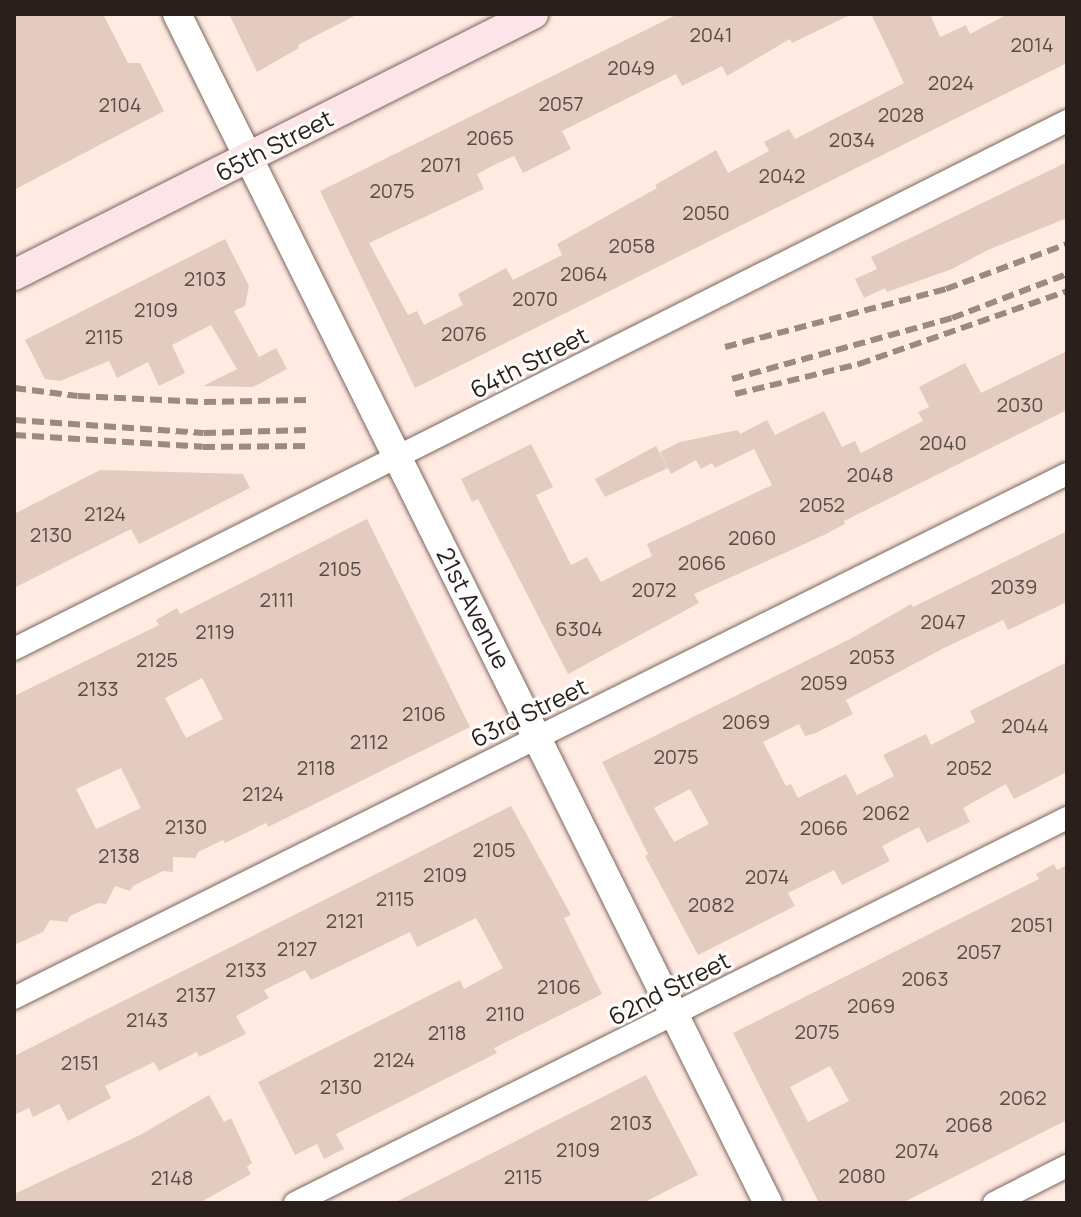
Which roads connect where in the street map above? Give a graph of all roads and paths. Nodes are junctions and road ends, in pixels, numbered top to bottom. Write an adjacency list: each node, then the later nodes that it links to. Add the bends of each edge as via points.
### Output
1 (177, 14): 4 (street, 21st Avenue)
2 (533, 14): 4 (main road, 65th Street)
3 (1067, 121): 6 (street, 64th Street)
4 (249, 157): 5 (main road, 65th Street); 6 (street, 21st Avenue)
5 (14, 275)
6 (397, 456): 8 (street, 64th Street); 9 (street, 21st Avenue)
7 (1067, 474): 9 (street, 63rd Street)
8 (14, 649)
9 (539, 736): 11 (street, 63rd Street); 12 (street, 21st Avenue)
10 (1067, 818): 12 (street, 62nd Street)
11 (14, 998)
12 (674, 1015): 14 (street, 62nd Street); 15 (street, 21st Avenue)
13 (1067, 1166): 16 (street)
14 (295, 1203)
15 (768, 1203)
16 (994, 1203)

